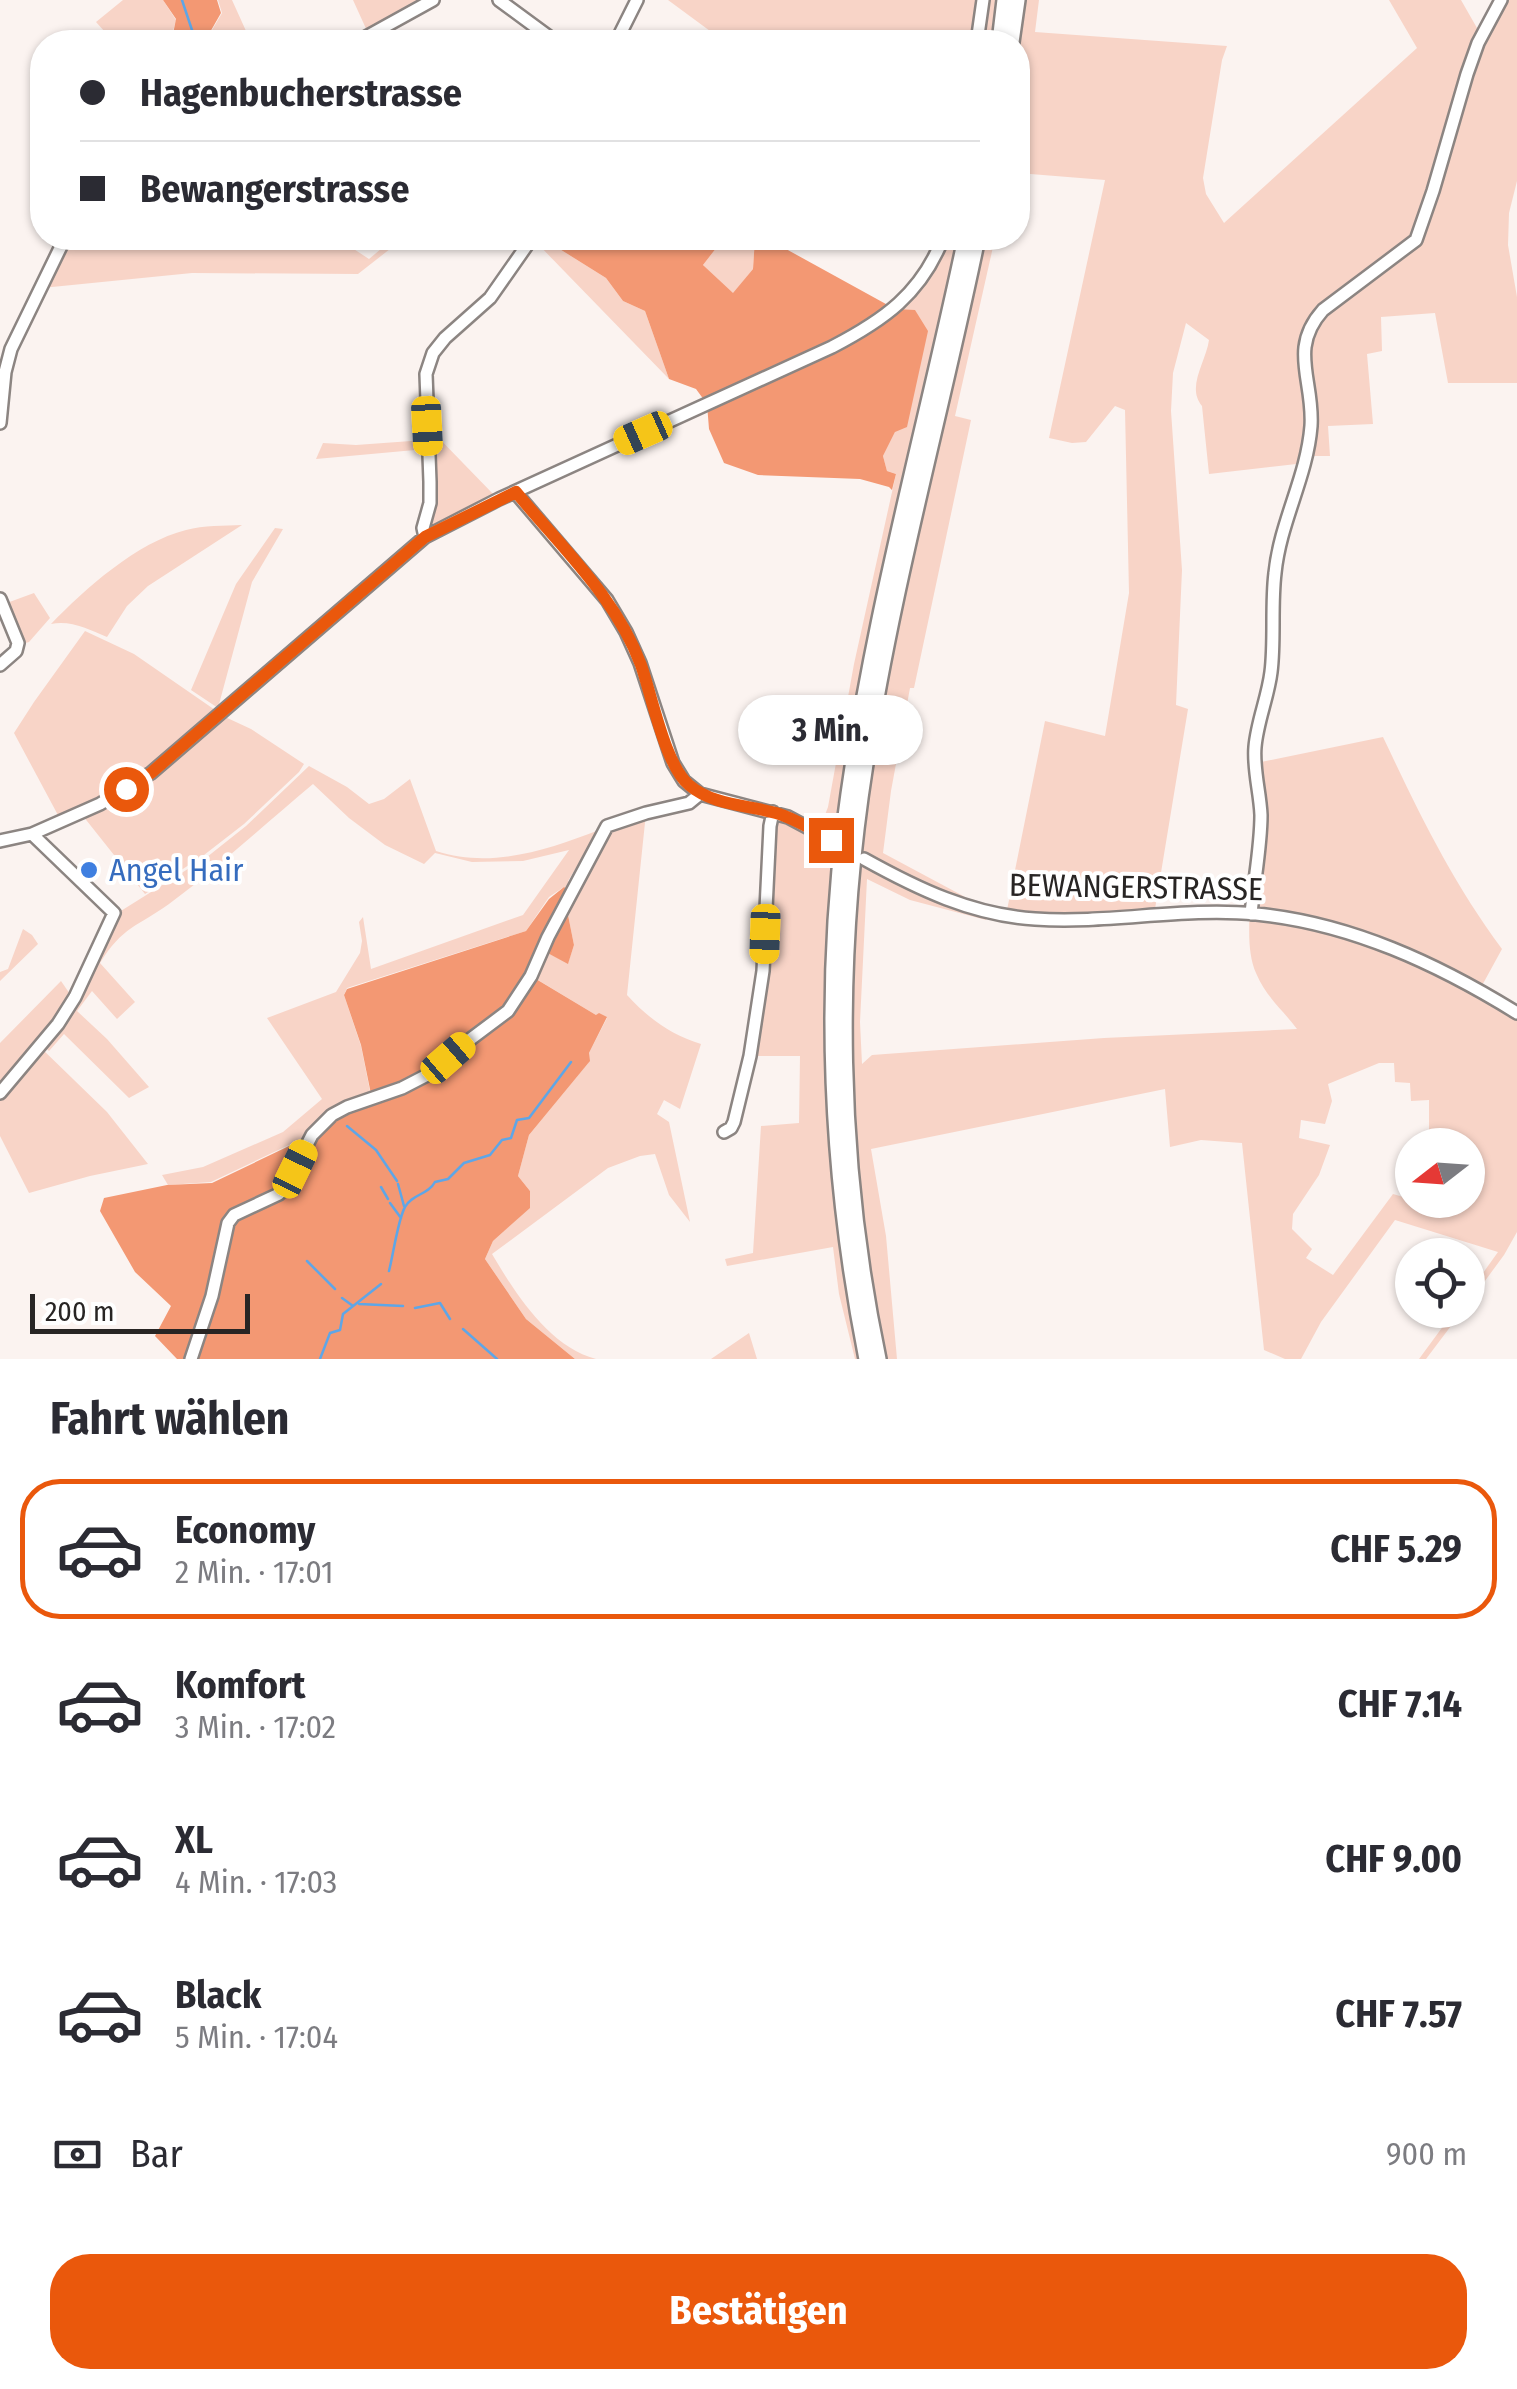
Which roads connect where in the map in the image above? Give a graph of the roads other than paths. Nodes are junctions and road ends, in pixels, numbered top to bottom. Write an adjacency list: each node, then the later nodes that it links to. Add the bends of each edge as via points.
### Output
1 (434, 0): 8 (street)
2 (498, 0): 9 (street)
3 (637, 0): 10 (street)
4 (983, 0): 11 (street)
5 (1006, 0): 12 (highway)
6 (1016, 0): 13 (highway)
7 (1500, 0): 30 (street, via 1472,58 1416,240 1323,310 1306,335 1311,427 1274,572 1272,666 1255,746 1260,814)
8 (379, 30)
9 (539, 30)
10 (622, 30)
11 (979, 30)
12 (1002, 30)
13 (1012, 30)
14 (59, 250): 19 (street, via 11,349)
15 (524, 250): 21 (street, via 490,298 444,338 426,374)
16 (936, 250): 20 (street, via 892,311 832,347)
17 (963, 250): 35 (highway, via 872,656 839,881 836,1124)
18 (975, 250): 36 (highway, via 886,646 850,886 847,1130)
19 (0, 423)
20 (516, 492): 21 (street); 24 (street, via 607,600 640,663 673,764)
21 (425, 537): 26 (street, via 151,773)
22 (0, 599): 23 (street, via 18,644)
23 (0, 665)
24 (700, 794): 25 (street); 34 (street, via 606,826 508,1011 433,1072 332,1115 312,1135 279,1194 234,1215)
25 (773, 812): 27 (street); 33 (street, via 764,971 734,1122)
26 (32, 834): 28 (street); 32 (street, via 114,913 58,1024)
27 (831, 840)
28 (0, 841)
29 (864, 859): 30 (street, BEWANGERSTRASSE, via 951,902 1034,919)
30 (1251, 914): 31 (street, BEWANGERSTRASSE, via 1299,920 1398,950)
31 (1517, 1014)
32 (0, 1094)
33 (724, 1132)
34 (192, 1359)
35 (867, 1359)
36 (878, 1359)

